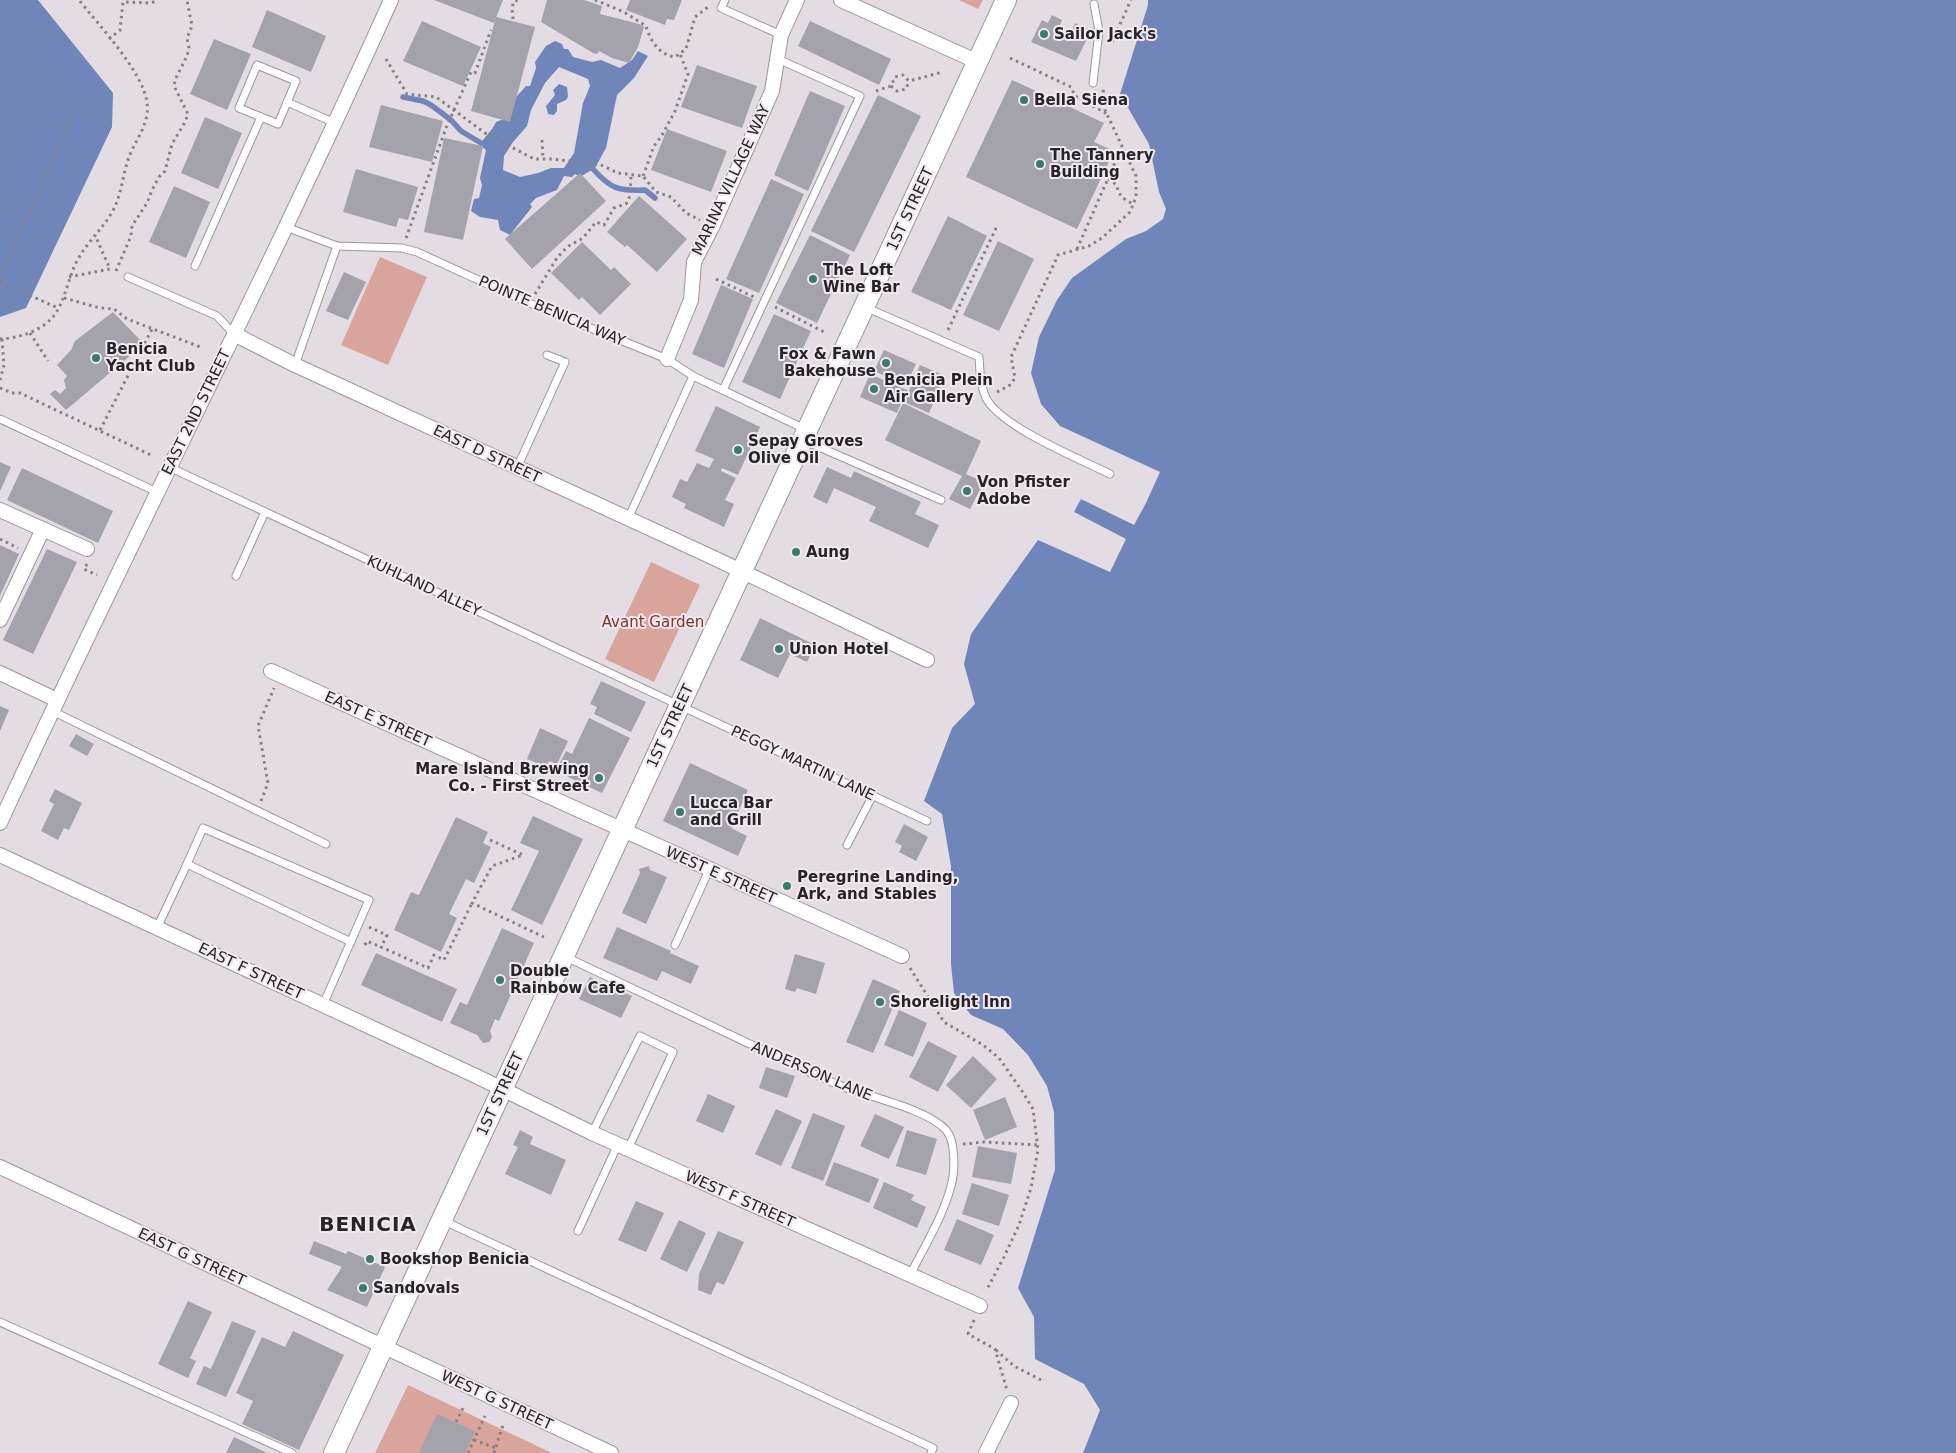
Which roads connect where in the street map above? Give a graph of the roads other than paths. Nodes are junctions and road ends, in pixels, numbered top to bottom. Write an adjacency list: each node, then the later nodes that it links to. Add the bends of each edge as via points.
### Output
1 (391, 0): 13 (street, EAST 2ND STREET)
2 (725, 0): 7 (lane, via 721,8)
3 (797, 0): 7 (street, MARINA VILLAGE WAY)
4 (841, 0): 9 (street)
5 (1006, 0): 9 (main road, 1ST STREET)
6 (1094, 4): 10 (lane, via 1099,31)
7 (781, 35): 8 (street, MARINA VILLAGE WAY)
8 (778, 60): 21 (street, MARINA VILLAGE WAY, via 772,91 694,262 691,300); 24 (lane, via 860,96)
9 (978, 62): 18 (main road, 1ST STREET)
10 (1093, 83)
11 (287, 102): 12 (lane, via 278,124); 12 (lane, via 296,82 258,65 239,108); 13 (lane)
12 (260, 117): 16 (lane)
13 (335, 123): 14 (street, EAST 2ND STREET)
14 (286, 227): 15 (lane, POINTE BENICIA WAY); 19 (street, EAST 2ND STREET)
15 (337, 246): 21 (lane, POINTE BENICIA WAY, via 402,248 417,252 529,303); 22 (lane)
16 (195, 266)
17 (128, 277): 19 (lane, via 217,316)
18 (864, 307): 26 (main road, 1ST STREET); 29 (lane, via 978,357 980,382 997,412 1022,430)
19 (234, 334): 22 (street, EAST D STREET); 27 (street, EAST 2ND STREET)
20 (547, 355): 28 (lane, via 564,362)
21 (667, 359): 23 (lane, POINTE BENICIA WAY)
22 (295, 365): 28 (street, EAST D STREET)
23 (693, 376): 24 (lane, POINTE BENICIA WAY); 34 (lane)
24 (723, 390): 26 (lane, POINTE BENICIA WAY)
25 (0, 419): 30 (lane)
26 (805, 435): 31 (lane, POINTE BENICIA WAY); 37 (main road, 1ST STREET)
27 (169, 467): 30 (street, EAST 2ND STREET); 33 (lane, KUHLAND ALLEY)
28 (517, 468): 34 (street, EAST D STREET)
29 (1110, 474)
30 (157, 492): 43 (street, EAST 2ND STREET)
31 (940, 500)
32 (0, 510): 35 (street)
33 (265, 512): 38 (lane); 44 (lane, KUHLAND ALLEY)
34 (628, 519): 37 (street, EAST D STREET)
35 (43, 529): 36 (street); 39 (street)
36 (85, 555)
37 (742, 572): 40 (street, EAST D STREET); 44 (main road, 1ST STREET)
38 (236, 576)
39 (0, 620)
40 (927, 660)
41 (0, 673): 43 (street)
42 (276, 673): 48 (street, EAST E STREET)
43 (54, 705): 47 (street, EAST 2ND STREET); 49 (lane)
44 (680, 705): 45 (lane, PEGGY MARTIN LANE); 48 (main road, 1ST STREET)
45 (873, 795): 46 (lane, PEGGY MARTIN LANE); 50 (lane)
46 (927, 820)
47 (0, 823)
48 (622, 830): 53 (street, WEST E STREET); 57 (main road, 1ST STREET)
49 (326, 844)
50 (847, 845)
51 (0, 855): 54 (street, EAST F STREET)
52 (187, 864): 54 (lane); 55 (lane); 55 (lane, via 203,828 368,900)
53 (709, 870): 56 (lane); 58 (street, WEST E STREET)
54 (157, 928): 59 (street, EAST F STREET)
55 (351, 942): 59 (lane)
56 (675, 945)
57 (564, 955): 60 (main road, 1ST STREET); 66 (lane, ANDERSON LANE, via 807,1071 914,1111 947,1131 952,1145 952,1185)
58 (902, 956)
59 (323, 1004): 60 (street, EAST F STREET)
60 (502, 1090): 61 (street, WEST F STREET); 64 (main road, 1ST STREET)
61 (592, 1133): 62 (street, WEST F STREET); 62 (lane, via 640,1036 673,1052)
62 (623, 1147): 65 (lane); 66 (street, WEST F STREET)
63 (0, 1167): 69 (street, EAST G STREET)
64 (442, 1220): 69 (main road, 1ST STREET); 74 (lane, via 933,1448)
65 (578, 1231)
66 (910, 1276): 67 (street, WEST F STREET)
67 (980, 1306)
68 (0, 1322): 71 (lane)
69 (383, 1347): 72 (main road, 1ST STREET); 73 (street, WEST G STREET)
70 (1010, 1403): 75 (street)
71 (292, 1453)
72 (334, 1453)
73 (611, 1453)
74 (931, 1453)
75 (986, 1453)

